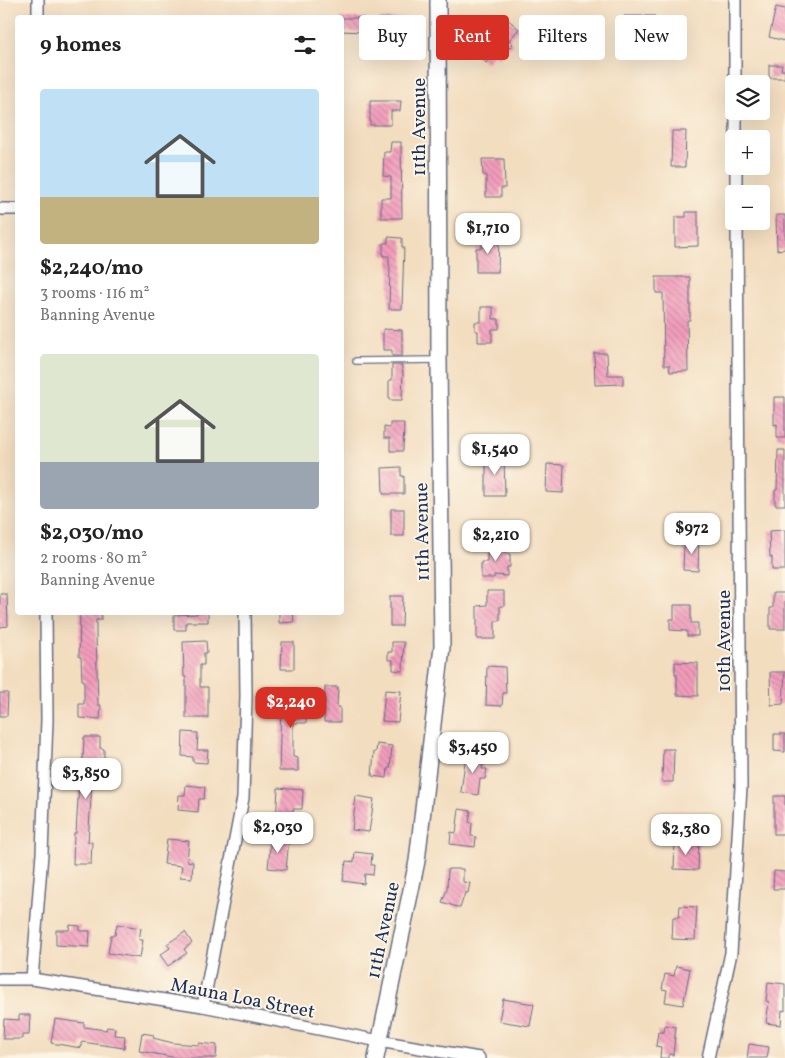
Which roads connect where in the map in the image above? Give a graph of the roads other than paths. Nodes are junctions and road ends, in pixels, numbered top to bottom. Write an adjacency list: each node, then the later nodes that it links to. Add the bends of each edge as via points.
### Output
1 (38, 0): 4 (street)
2 (438, 0): 9 (main road, 11th Avenue)
3 (735, 0): 5 (street)
4 (38, 15)
5 (736, 75)
6 (0, 209): 7 (street)
7 (15, 209)
8 (737, 230): 19 (street, 10th Avenue, via 741,787 731,953)
9 (439, 360): 10 (lane); 16 (main road, 11th Avenue, via 442,647 417,861)
10 (356, 361)
11 (46, 615): 14 (street, via 47,720 42,854)
12 (245, 615): 15 (street, via 243,798)
13 (0, 979): 14 (street, Mauna Loa Street)
14 (32, 979): 15 (street, Mauna Loa Street)
15 (203, 1006): 16 (street, Mauna Loa Street)
16 (379, 1041): 17 (main road, 11th Avenue); 18 (street, Mauna Loa Street)
17 (376, 1058)
18 (479, 1058)
19 (708, 1058)

